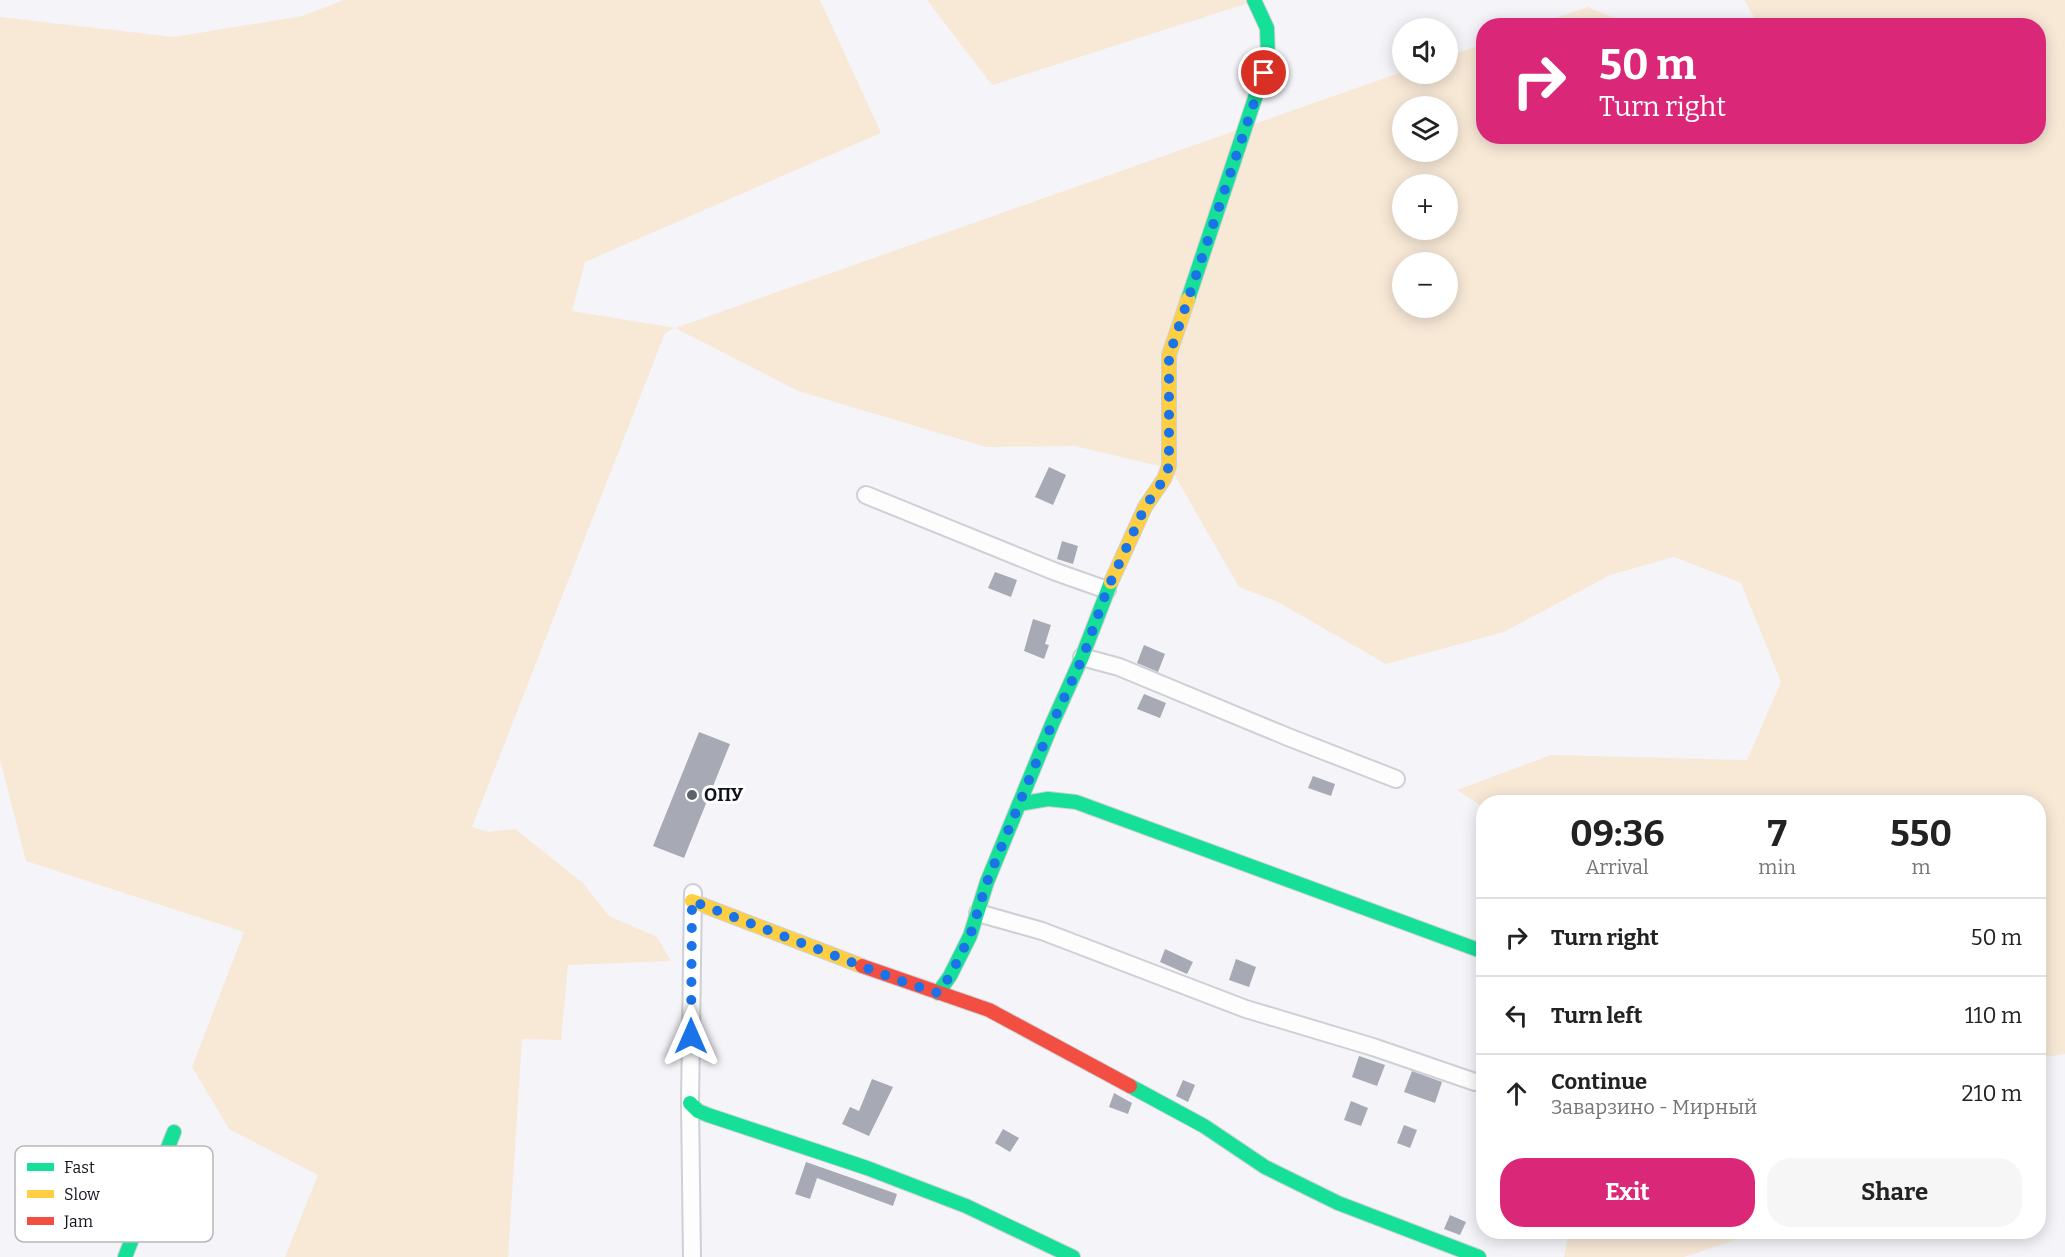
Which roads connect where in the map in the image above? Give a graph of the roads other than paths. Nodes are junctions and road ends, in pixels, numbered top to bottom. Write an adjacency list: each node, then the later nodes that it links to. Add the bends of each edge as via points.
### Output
1 (1254, 0): 3 (street, via 1267,22 1268,59 1169,356 1169,466 1145,507)
2 (866, 495): 3 (street)
3 (1107, 590): 4 (street)
4 (1083, 657): 5 (street, via 1119,667); 6 (street)
5 (1396, 779)
6 (1019, 804): 8 (street); 9 (street, via 1040,798 1076,802)
7 (692, 897): 10 (street); 12 (street)
8 (978, 913): 10 (street, via 950,976); 11 (street, via 1042,931 1246,1009)
9 (1476, 949)
10 (938, 993): 19 (street, via 989,1010 1154,1097 1265,1167 1327,1198)
11 (1475, 1082)
12 (690, 1103): 17 (street); 18 (street, via 708,1115 966,1206)
13 (174, 1132): 14 (street)
14 (169, 1146)
15 (131, 1242): 16 (street)
16 (125, 1257)
17 (692, 1257)
18 (1073, 1257)
19 (1479, 1257)

